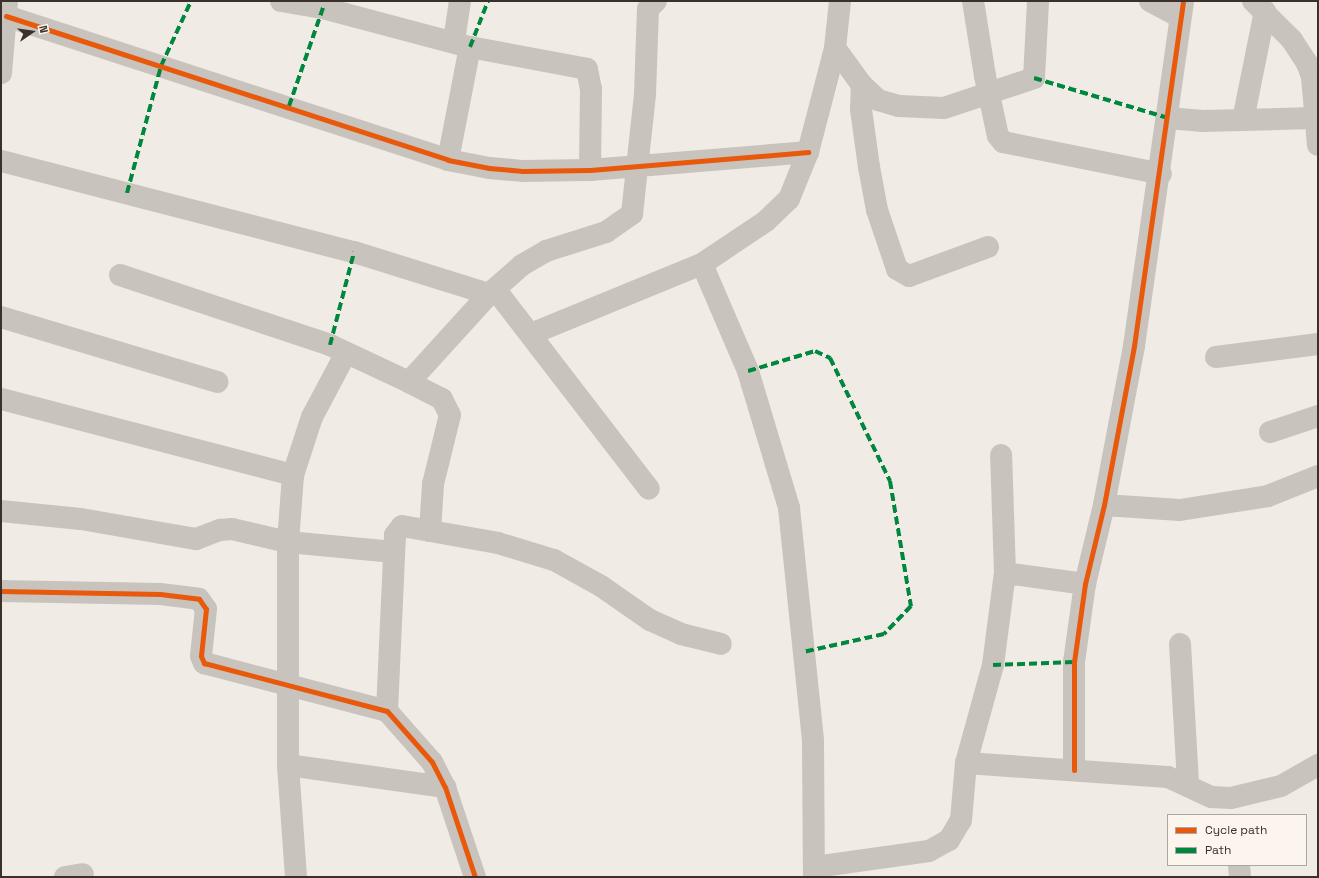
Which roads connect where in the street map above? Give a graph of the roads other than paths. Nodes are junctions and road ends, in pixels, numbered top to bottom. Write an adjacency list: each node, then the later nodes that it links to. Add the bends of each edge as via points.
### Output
1 (281, 1): 11 (street, via 323,8)
2 (460, 1): 11 (street)
3 (656, 1): 23 (street, via 648,10 645,94)
4 (840, 1): 12 (street)
5 (973, 1): 15 (street)
6 (1038, 1): 15 (street, via 1034,78)
7 (1150, 1): 9 (street)
8 (1259, 6): 17 (street, via 1292,40 1307,63 1312,77); 18 (street)
9 (1181, 8): 16 (street)
10 (7, 9): 13 (street); 21 (street)
11 (462, 44): 21 (street); 24 (street, via 587,69 591,81)
12 (835, 48): 14 (street); 20 (street)
13 (2, 59)
14 (862, 85): 15 (street, via 878,100 898,106 944,108); 26 (street, via 861,108 870,174 877,210 897,269 909,276)
15 (989, 95): 25 (street, via 998,136 1005,144)
16 (1168, 118): 18 (street); 25 (street)
17 (1315, 118): 18 (street); 19 (street)
18 (1243, 120)
19 (1318, 144)
20 (808, 152): 23 (street); 27 (street, via 789,199 766,221)
21 (448, 160): 24 (street, via 522,171)
22 (1, 161): 29 (street, via 354,252)
23 (637, 166): 24 (street); 29 (street, via 634,210 627,220 606,232 546,251 522,264)
24 (590, 170)
25 (1161, 174): 44 (street, via 1134,346)
26 (988, 247)
27 (702, 264): 31 (street); 64 (street, via 748,371 789,508 813,742)
28 (120, 275): 33 (street, via 330,345)
29 (492, 292): 31 (street); 36 (street)
30 (1, 318): 35 (street)
31 (531, 334): 43 (street)
32 (1318, 344): 34 (street)
33 (345, 355): 36 (street); 41 (street, via 312,417)
34 (1216, 357)
35 (217, 382)
36 (409, 382): 46 (street, via 442,399 450,415 433,484)
37 (1, 399): 41 (street)
38 (1318, 416): 39 (street)
39 (1270, 432)
40 (1001, 455): 49 (street)
41 (293, 474): 47 (street)
42 (1318, 476): 44 (street, via 1268,496 1180,510)
43 (649, 489)
44 (1104, 505): 50 (street)
45 (1, 511): 47 (street, via 81,518 189,539 199,540 220,530 232,529)
46 (430, 531): 48 (street, via 402,526 395,535); 52 (street, via 498,542 554,560 601,586 650,620 681,634)
47 (288, 542): 48 (street); 54 (street)
48 (394, 552): 55 (street)
49 (1004, 573): 50 (street); 56 (street, via 993,665)
50 (1085, 584): 59 (street, via 1074,662)
51 (1, 591): 54 (street, via 160,594 199,599 206,609 201,656 204,663)
52 (721, 644)
53 (1180, 644): 60 (street)
54 (287, 686): 55 (street); 57 (street)
55 (387, 711): 61 (street, via 432,762)
56 (966, 763): 59 (street); 64 (street, via 961,820 942,845 929,851)
57 (288, 765): 61 (street); 65 (street)
58 (1318, 765): 62 (street, via 1281,786)
59 (1074, 770): 60 (street, via 1147,774)
60 (1188, 784): 62 (street)
61 (445, 787): 66 (street)
62 (1232, 807)
63 (1239, 866): 67 (street)
64 (815, 872)
65 (299, 876)
66 (475, 877)
67 (1240, 877)

